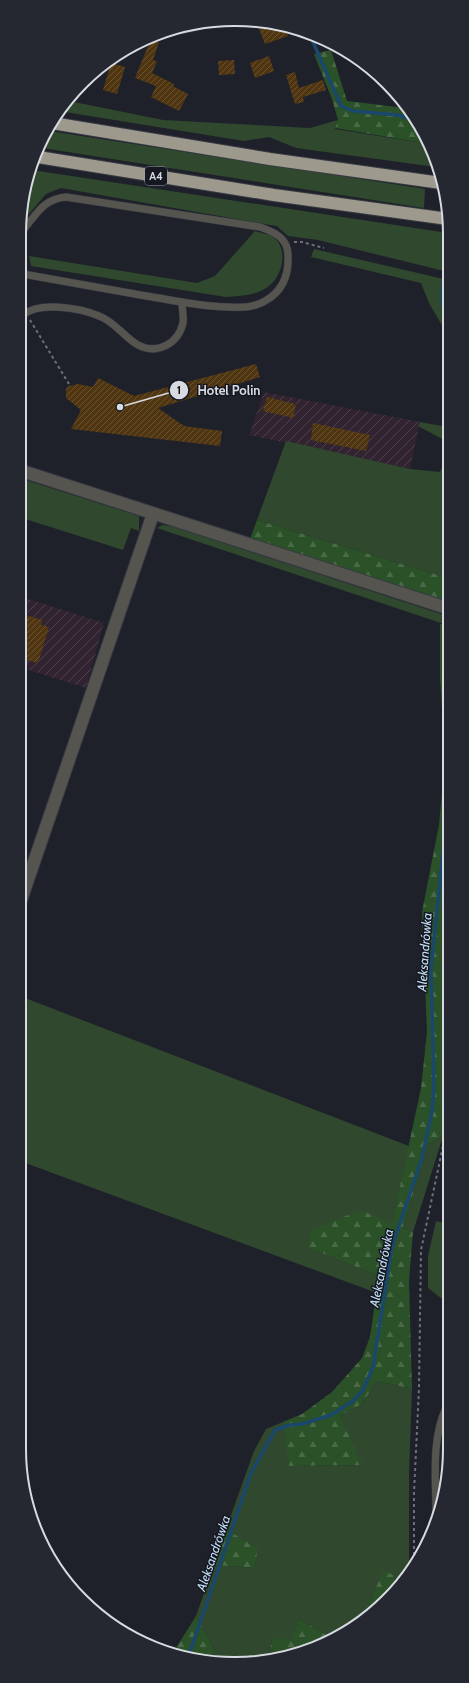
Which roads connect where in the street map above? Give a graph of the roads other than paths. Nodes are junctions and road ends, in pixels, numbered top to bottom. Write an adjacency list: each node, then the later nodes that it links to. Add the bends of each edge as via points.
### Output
1 (58, 124): 3 (highway, via 270,159)
2 (41, 157): 4 (highway, A4, via 274,195)
3 (436, 182)
4 (443, 218)
5 (26, 226): 7 (lane, via 46,202 66,197 249,226 274,232 282,238 288,251 285,280 265,301 248,307)
6 (26, 275): 7 (lane)
7 (182, 302): 8 (lane, via 183,324 175,340 166,347 155,349 139,346 100,316 47,306)
8 (26, 313)
9 (26, 472): 10 (street)
10 (153, 514): 11 (street); 12 (street)
11 (443, 606)
12 (26, 885)
13 (443, 1415): 14 (lane, via 436,1453)
14 (436, 1502)

